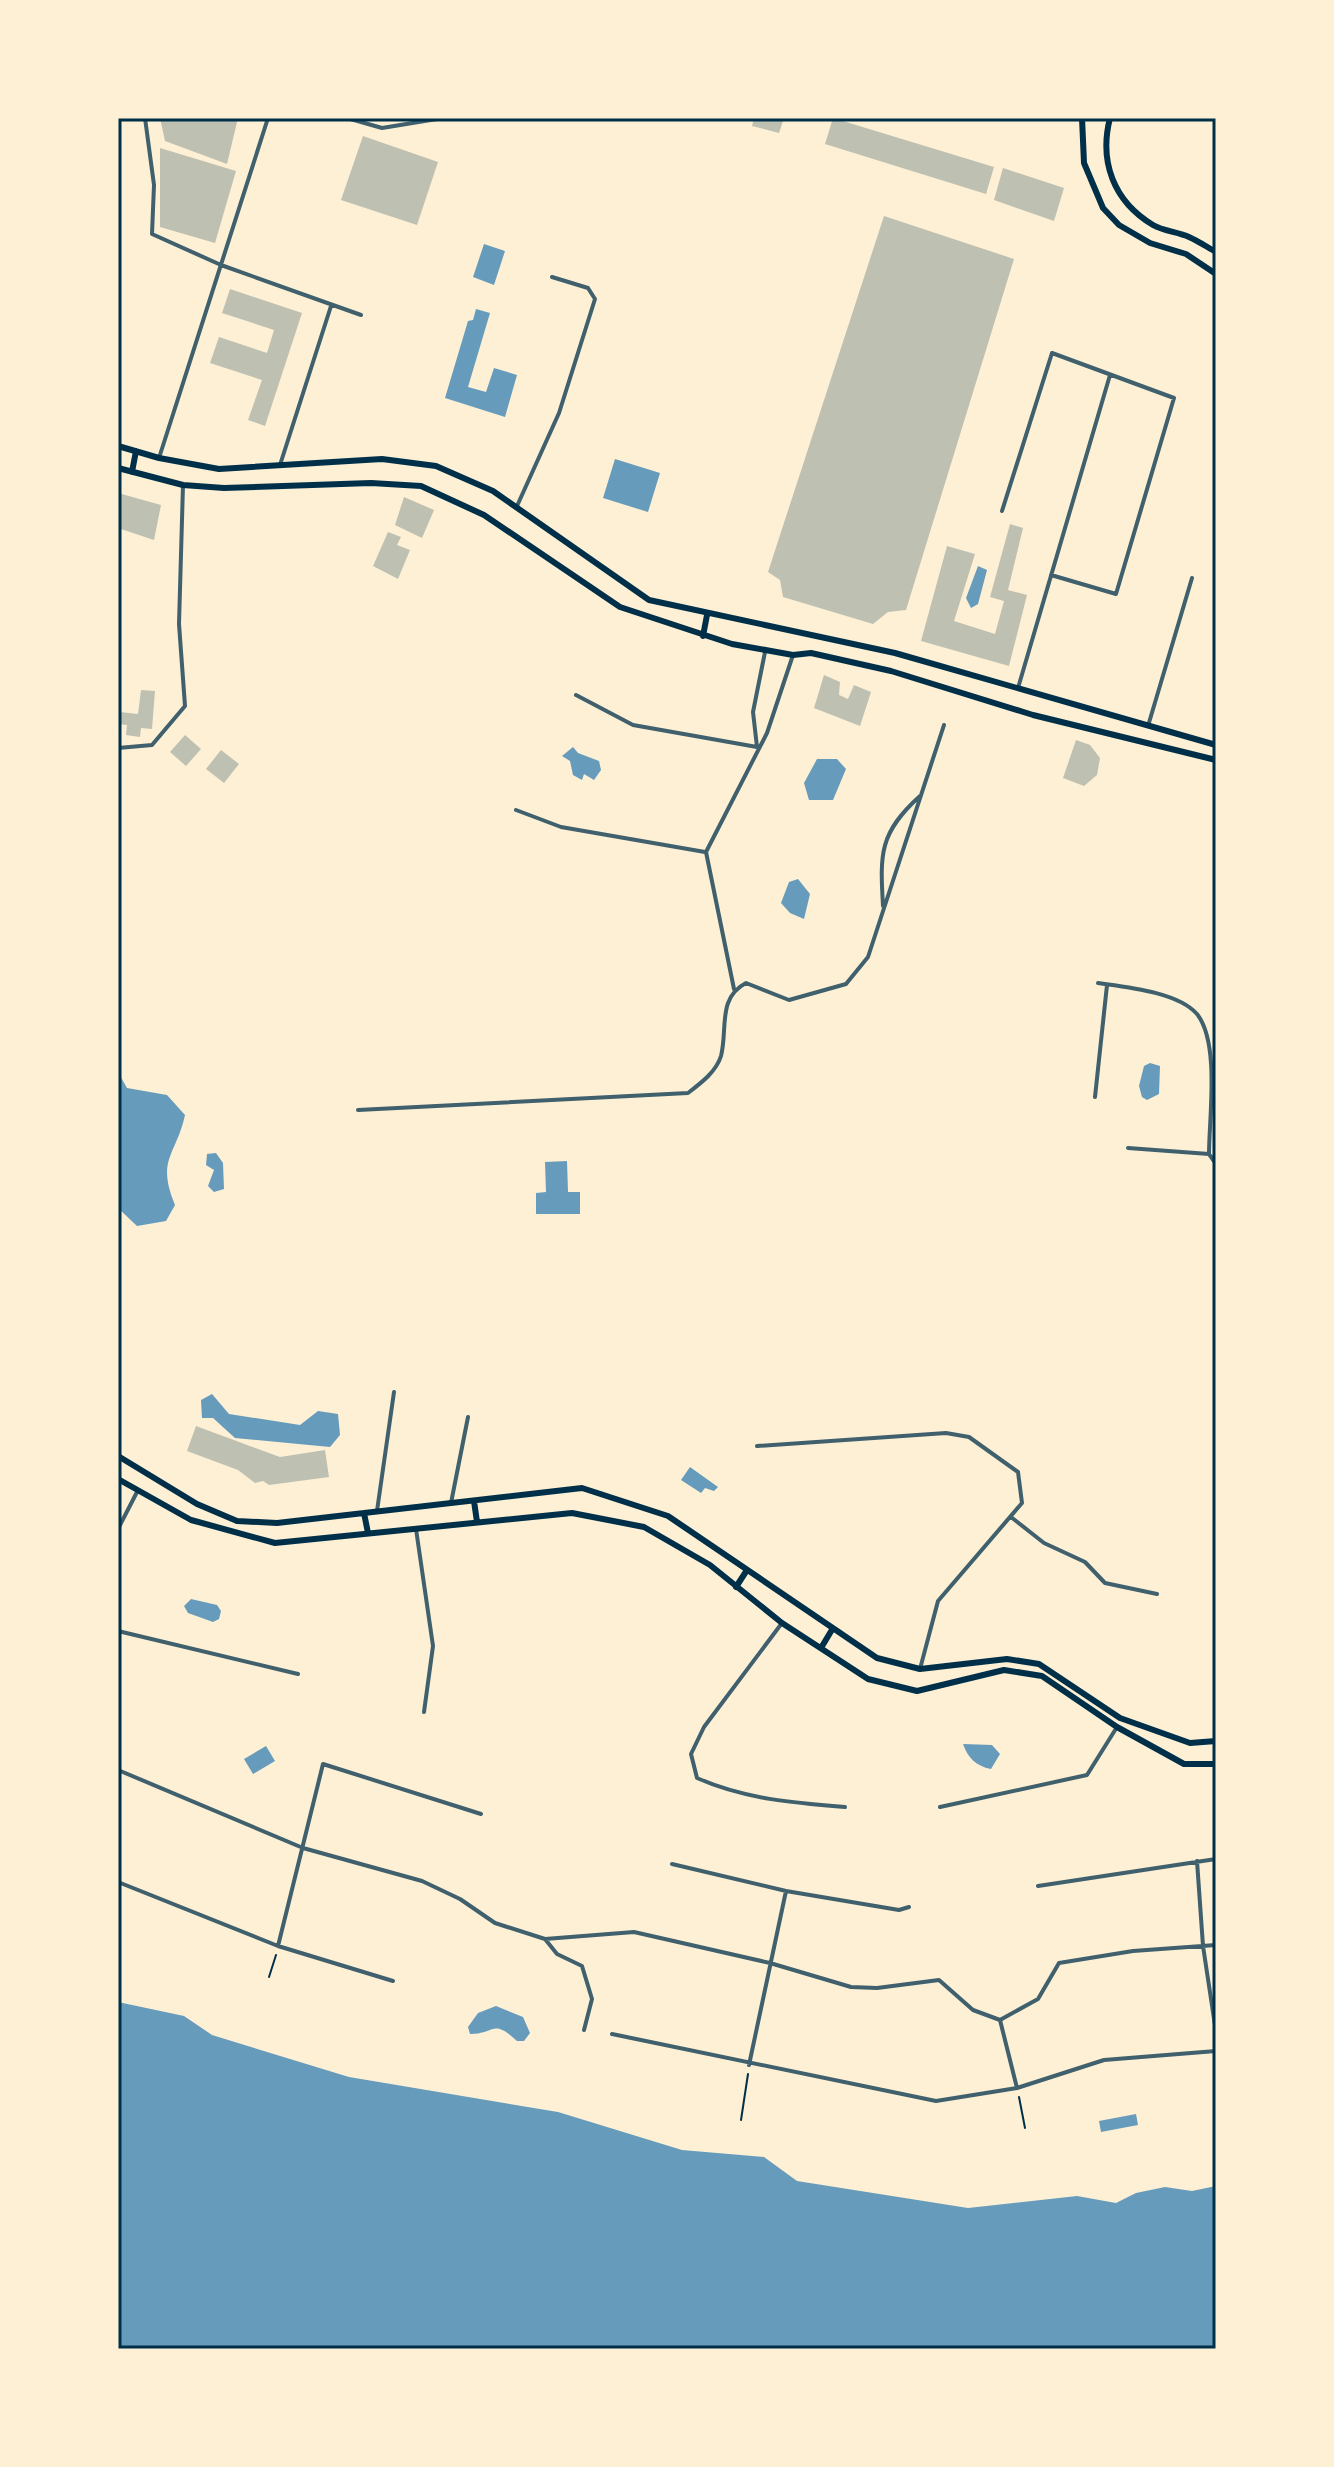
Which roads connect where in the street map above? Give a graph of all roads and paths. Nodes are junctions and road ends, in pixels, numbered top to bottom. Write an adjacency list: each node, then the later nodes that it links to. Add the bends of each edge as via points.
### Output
1 (145, 118): 8 (street, via 154,185 152,234)
2 (268, 118): 8 (street)
3 (347, 118): 4 (street, via 382,128)
4 (443, 118)
5 (1082, 118): 9 (main road, via 1084,163 1103,208 1119,225 1150,243 1186,254)
6 (1110, 118): 7 (main road, via 1104,156 1118,193 1153,225)
7 (1216, 252)
8 (221, 265): 11 (street); 16 (street)
9 (1215, 272)
10 (552, 277): 23 (street, via 588,288 595,299 559,413)
11 (331, 306): 12 (street); 17 (street)
12 (361, 315)
13 (1110, 375): 24 (street, via 1052,353); 25 (street); 25 (street, via 1174,398 1116,594)
14 (118, 446): 15 (main road)
15 (136, 451): 16 (main road); 20 (main road)
16 (159, 458): 19 (main road)
17 (279, 467): 19 (main road); 23 (main road, via 382,459 436,466)
18 (118, 468): 20 (main road)
19 (242, 468): 22 (main road)
20 (132, 472): 21 (main road)
21 (183, 485): 22 (main road); 37 (street, via 179,624 185,706 152,745)
22 (246, 487): 28 (main road, via 421,486 484,515 620,607)
23 (516, 507): 27 (main road, via 649,600)
24 (1002, 511)
25 (1051, 575): 31 (street)
26 (1192, 578): 34 (street)
27 (707, 615): 28 (main road); 31 (main road, via 895,653)
28 (703, 636): 29 (main road)
29 (765, 652): 30 (main road); 36 (street, via 753,712)
30 (793, 655): 36 (street, via 767,733); 38 (main road, via 811,653 891,671 1033,715)
31 (1018, 688): 34 (main road)
32 (576, 695): 36 (street, via 633,725)
33 (944, 725): 39 (street)
34 (1148, 726): 35 (main road)
35 (1216, 745)
36 (757, 747): 41 (street)
37 (118, 748)
38 (1216, 760)
39 (920, 796): 42 (street); 42 (street, via 882,845)
40 (516, 810): 41 (street, via 561,827)
41 (706, 852): 45 (street)
42 (883, 908): 45 (street, via 868,957 846,984 789,1000 746,983)
43 (1098, 983): 44 (street)
44 (1107, 985): 46 (street); 49 (street, via 1159,993 1196,1014 1210,1047)
45 (734, 989): 47 (street, via 727,1000 720,1058 709,1076 688,1093)
46 (1095, 1097)
47 (358, 1110)
48 (1128, 1148): 49 (street)
49 (1209, 1154): 50 (street)
50 (1216, 1164)
51 (394, 1392): 60 (street)
52 (468, 1417): 58 (street)
53 (757, 1446): 62 (street, via 946,1433 969,1437 1018,1472 1022,1503)
54 (118, 1456): 59 (main road)
55 (118, 1479): 56 (main road)
56 (137, 1492): 63 (main road); 65 (street)
57 (474, 1501): 58 (main road); 64 (main road); 68 (main road, via 582,1488 668,1516)
58 (451, 1503): 60 (main road)
59 (197, 1504): 61 (main road, via 237,1521 277,1523); 63 (main road)
60 (377, 1511): 61 (main road)
61 (364, 1513): 67 (main road)
62 (1011, 1517): 70 (street, via 1044,1543 1085,1562 1105,1583); 75 (street, via 938,1601)
63 (191, 1520): 67 (main road, via 275,1543)
64 (477, 1522): 66 (main road); 69 (main road, via 572,1513 644,1527 710,1565)
65 (118, 1529)
66 (416, 1529): 67 (main road); 77 (street, via 433,1646)
67 (368, 1533)
68 (747, 1570): 69 (main road); 72 (main road)
69 (736, 1587): 71 (main road)
70 (1157, 1594)
71 (782, 1623): 74 (main road); 82 (street, via 704,1727 691,1754 697,1778 726,1791)
72 (833, 1628): 74 (main road); 75 (main road, via 877,1658)
73 (118, 1631): 76 (street)
74 (821, 1648): 78 (main road, via 868,1679 917,1691 1004,1670 1042,1676)
75 (920, 1669): 79 (main road, via 1007,1659 1039,1664 1120,1718 1190,1743)
76 (298, 1674)
77 (424, 1712)
78 (1117, 1727): 80 (main road, via 1184,1764); 83 (street, via 1087,1775)
79 (1216, 1741)
80 (1216, 1764)
81 (118, 1770): 85 (street)
82 (845, 1807)
83 (940, 1807)
84 (481, 1814): 85 (street, via 323,1764)
85 (303, 1848): 93 (street, via 422,1881 495,1923); 95 (street)
86 (1216, 1859): 87 (street)
87 (1197, 1861): 90 (street); 96 (street)
88 (672, 1864): 91 (street)
89 (118, 1882): 95 (street)
90 (1038, 1886)
91 (786, 1891): 92 (street, via 899,1910); 97 (street)
92 (909, 1907)
93 (545, 1939): 97 (street, via 634,1932); 101 (street, via 557,1954 582,1966 592,1999)
94 (1216, 1945): 96 (street)
95 (278, 1946): 98 (path); 99 (street)
96 (1203, 1946): 100 (street, via 1059,1963 1038,1999); 102 (street)
97 (770, 1963): 100 (street, via 851,1987 939,1980 973,2010); 105 (street)
98 (269, 1977)
99 (393, 1981)
100 (1000, 2020): 106 (street)
101 (584, 2030)
102 (1216, 2032)
103 (612, 2034): 105 (street)
104 (1216, 2051): 106 (street, via 1104,2060)
105 (749, 2065): 106 (street, via 936,2101); 107 (path)
106 (1017, 2088): 108 (path)
107 (741, 2120)
108 (1025, 2128)

